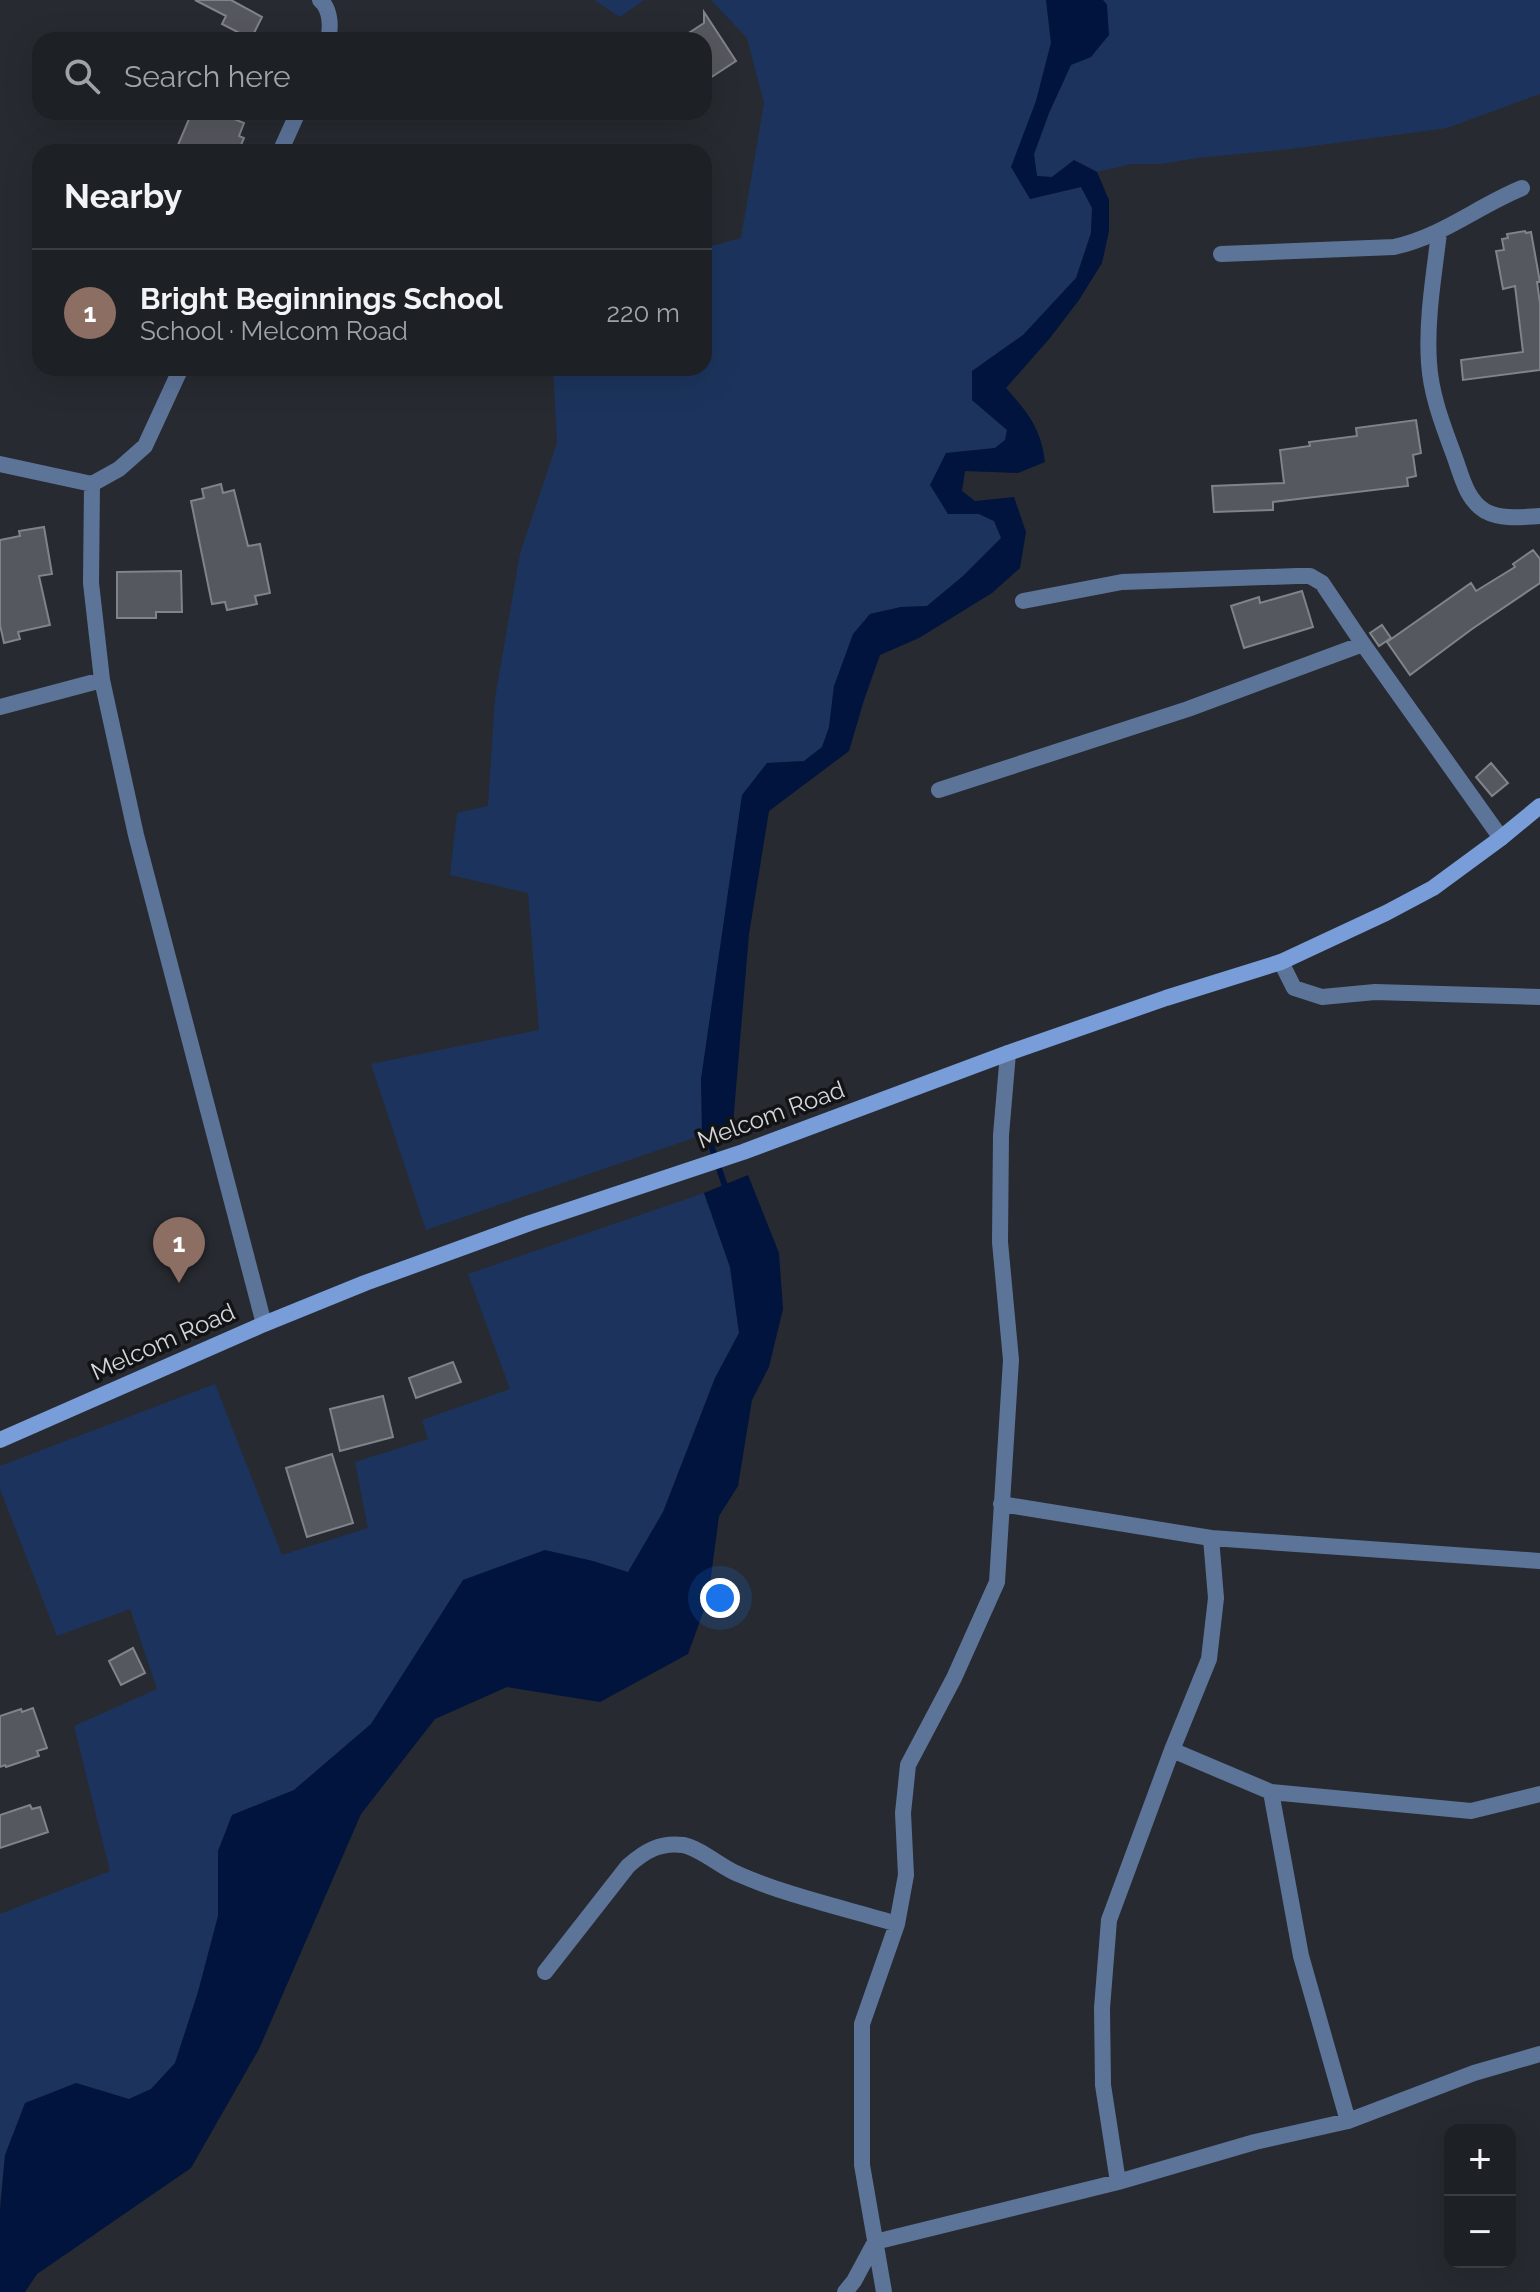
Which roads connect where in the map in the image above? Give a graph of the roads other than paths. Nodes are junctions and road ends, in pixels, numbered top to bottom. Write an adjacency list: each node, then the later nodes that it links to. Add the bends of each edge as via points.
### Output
1 (320, 0): 2 (street)
2 (330, 32)
3 (294, 120): 4 (street)
4 (284, 144)
5 (1522, 188): 6 (street)
6 (1439, 233): 7 (street, via 1394,247); 11 (street, via 1429,365 1465,486 1473,502 1496,516)
7 (1221, 254)
8 (177, 376): 10 (street, via 145,446)
9 (0, 464): 10 (street)
10 (92, 484): 14 (street, via 91,583)
11 (1540, 516)
12 (1023, 601): 13 (street, via 1122,582 1310,576 1322,583)
13 (1363, 644): 16 (street, via 1188,709); 18 (street)
14 (102, 680): 15 (street); 22 (street, via 136,835)
15 (0, 707)
16 (939, 790)
17 (1540, 806): 18 (main road, Melcom Road)
18 (1501, 838): 19 (main road, Melcom Road, via 1433,888)
19 (1281, 962): 20 (street, via 1294,988 1322,997 1375,992); 21 (main road, Melcom Road)
20 (1540, 997)
21 (1008, 1053): 22 (main road, Melcom Road); 24 (street, via 1000,1242 1011,1360)
22 (264, 1324): 23 (main road, Melcom Road)
23 (0, 1440)
24 (1001, 1504): 25 (street); 30 (street, via 997,1582 908,1765 903,1813 906,1875)
25 (1211, 1538): 26 (street); 27 (street, via 1216,1598 1209,1659)
26 (1540, 1561)
27 (1172, 1750): 28 (street); 34 (street, via 1109,1920 1103,2085)
28 (1271, 1792): 29 (street, via 1471,1811); 33 (street, via 1301,1956)
29 (1540, 1794)
30 (897, 1924): 31 (street, via 737,1874 686,1845 660,1845 628,1866); 35 (street, via 862,2024 862,2165)
31 (545, 1972)
32 (1540, 2054): 33 (street)
33 (1348, 2121): 34 (street)
34 (1118, 2182): 35 (street)
35 (875, 2242): 36 (street); 37 (street)
36 (845, 2292)
37 (884, 2292)

